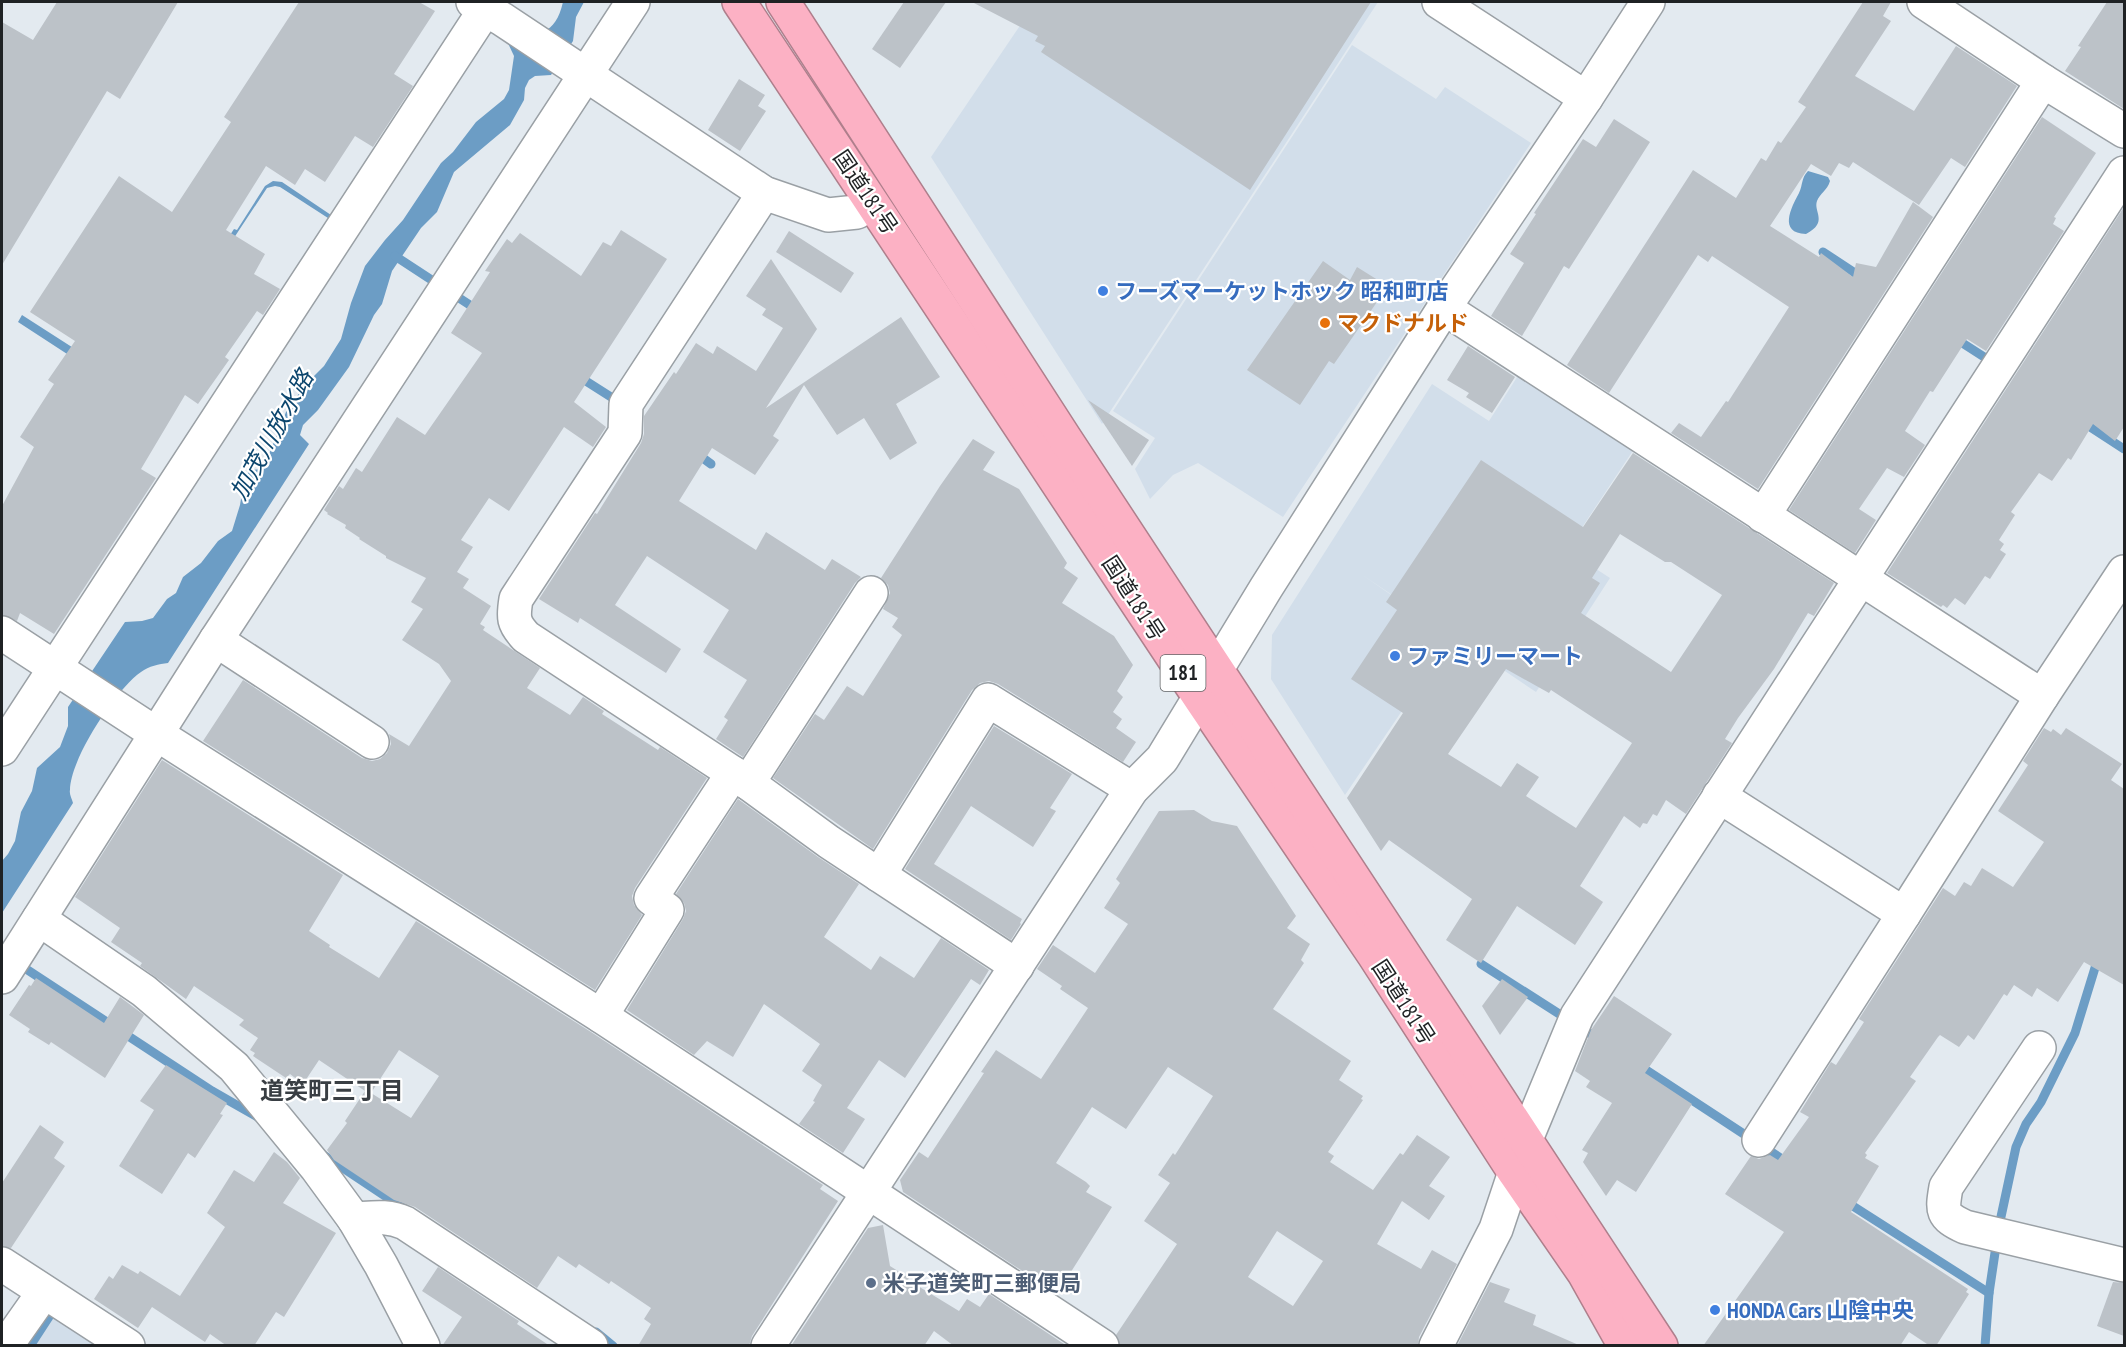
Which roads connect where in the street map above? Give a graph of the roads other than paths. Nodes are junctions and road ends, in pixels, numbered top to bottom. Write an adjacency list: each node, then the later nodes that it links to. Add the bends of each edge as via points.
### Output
1 (633, 2): 8 (street)
2 (739, 2): 25 (highway, 国道181号 / 181)
3 (783, 2): 22 (highway, 国道181号 / 181)
4 (1439, 2): 10 (street)
5 (1648, 2): 10 (street)
6 (1924, 2): 9 (street)
7 (487, 8): 8 (street); 23 (street)
8 (581, 72): 13 (street); 21 (street)
9 (2043, 81): 11 (street); 16 (street)
10 (1586, 98): 15 (street)
11 (2124, 131)
12 (2124, 173): 18 (street)
13 (764, 193): 14 (street, via 828,215); 29 (street, via 626,404 625,433 516,599 513,614 516,626 526,637)
14 (857, 212)
15 (1444, 308): 16 (street); 22 (street)
16 (1763, 516): 18 (street)
17 (2124, 572): 24 (street)
18 (1860, 578): 24 (street); 31 (street)
19 (871, 593): 29 (street)
20 (2, 633): 23 (street)
21 (216, 640): 26 (street); 27 (street)
22 (1218, 669): 25 (street); 39 (highway, 国道181号 / 181)
23 (61, 671): 26 (street); 28 (street)
24 (2042, 696): 33 (street)
25 (1200, 698): 30 (street, via 1162,759); 41 (highway, 国道181号 / 181)
26 (150, 730): 34 (street); 37 (street)
27 (372, 742)
28 (2, 749)
29 (740, 778): 32 (street); 37 (street, via 651,898 667,910)
30 (1132, 789): 32 (street, via 988,699); 35 (street)
31 (1719, 796): 33 (street); 39 (street, via 1577,1016)
32 (879, 875): 35 (street)
33 (1904, 914): 40 (street)
34 (39, 919): 36 (street); 43 (street, via 144,991 234,1067)
35 (1017, 966): 42 (street)
36 (2, 977)
37 (601, 1016): 42 (street)
38 (2039, 1048): 45 (street, via 1946,1187 1943,1208 1949,1220 1965,1227)
39 (1526, 1139): 41 (street); 55 (highway, 国道181号 / 181)
40 (1759, 1140)
41 (1515, 1173): 53 (street, via 1496,1229); 54 (highway, 国道181号 / 181, via 1584,1273)
42 (869, 1193): 51 (street); 52 (street)
43 (354, 1219): 49 (street); 50 (street, via 386,1217 405,1223)
44 (2, 1264): 46 (street)
45 (2124, 1265)
46 (44, 1292): 47 (street); 48 (street)
47 (6, 1346)
48 (128, 1346)
49 (423, 1346)
50 (591, 1346)
51 (768, 1346)
52 (1102, 1346)
53 (1436, 1346)
54 (1625, 1346)
55 (1661, 1346)

